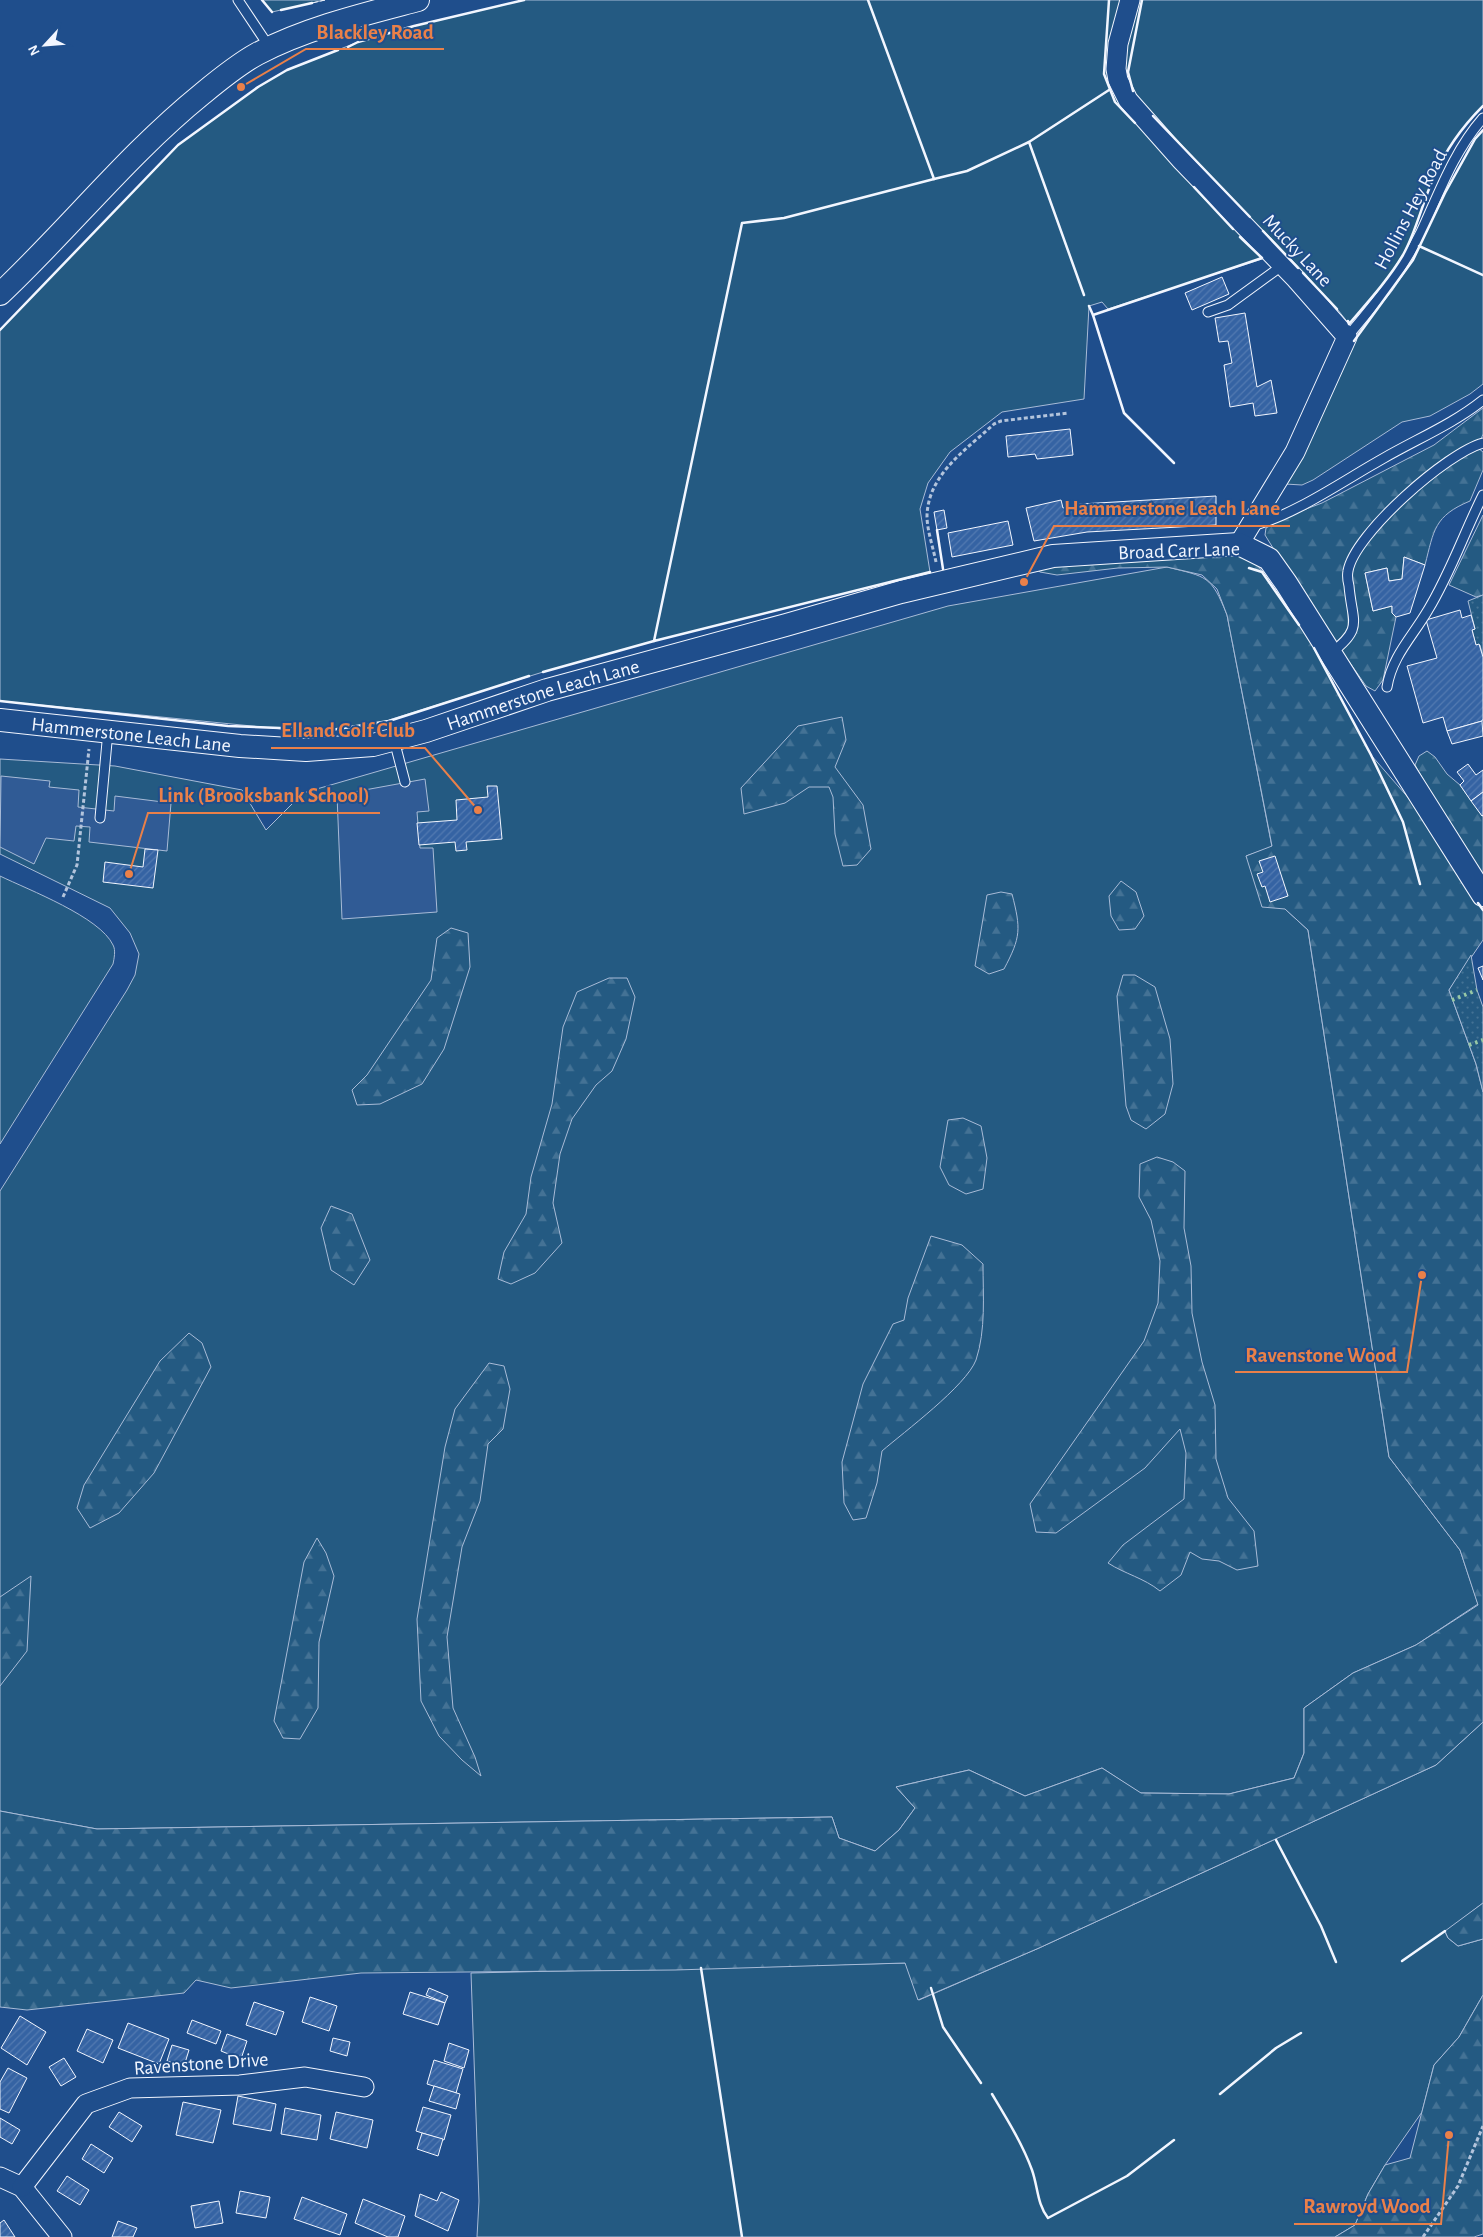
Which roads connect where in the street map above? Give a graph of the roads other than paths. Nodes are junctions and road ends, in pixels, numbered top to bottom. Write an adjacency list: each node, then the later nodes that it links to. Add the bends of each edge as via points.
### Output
1 (238, 0): 4 (lane)
2 (418, 0): 4 (street, via 308,32)
3 (1130, 0): 6 (street, Mucky Lane, via 1116,56 1116,69 1123,91 1133,107 1182,161)
4 (270, 48): 7 (street, via 230,72 163,126 54,242)
5 (1483, 118): 9 (lane, Hollins Hey Road, via 1450,168 1421,232 1394,279)
6 (1283, 266): 8 (lane, via 1228,305); 9 (street, Mucky Lane)
7 (0, 294)
8 (1208, 312)
9 (1346, 337): 13 (street, via 1295,452)
10 (1483, 400): 13 (lane, via 1448,424)
11 (1483, 443): 15 (lane, via 1470,446 1405,496 1376,526 1348,571 1355,622 1351,635)
12 (1483, 496): 16 (lane, via 1429,609 1398,656)
13 (1245, 535): 14 (street, Broad Carr Lane, via 1053,556 940,582); 15 (street, Broad Carr Lane, via 1269,559)
14 (786, 626): 19 (street, Hammerstone Leach Lane, via 547,690)
15 (1330, 653): 22 (street, Broad Carr Lane)
16 (1387, 687)
17 (0, 720): 18 (street, Hammerstone Leach Lane)
18 (99, 730): 19 (street, Hammerstone Leach Lane, via 306,750 373,746); 21 (lane)
19 (394, 740): 20 (lane)
20 (405, 782)
21 (100, 818)
22 (1483, 895)
23 (364, 2088): 25 (street, Ravenstone Drive, via 305,2077 230,2085 130,2088 86,2104)
24 (0, 2177): 25 (street)
25 (22, 2187): 26 (street)
26 (62, 2237)

